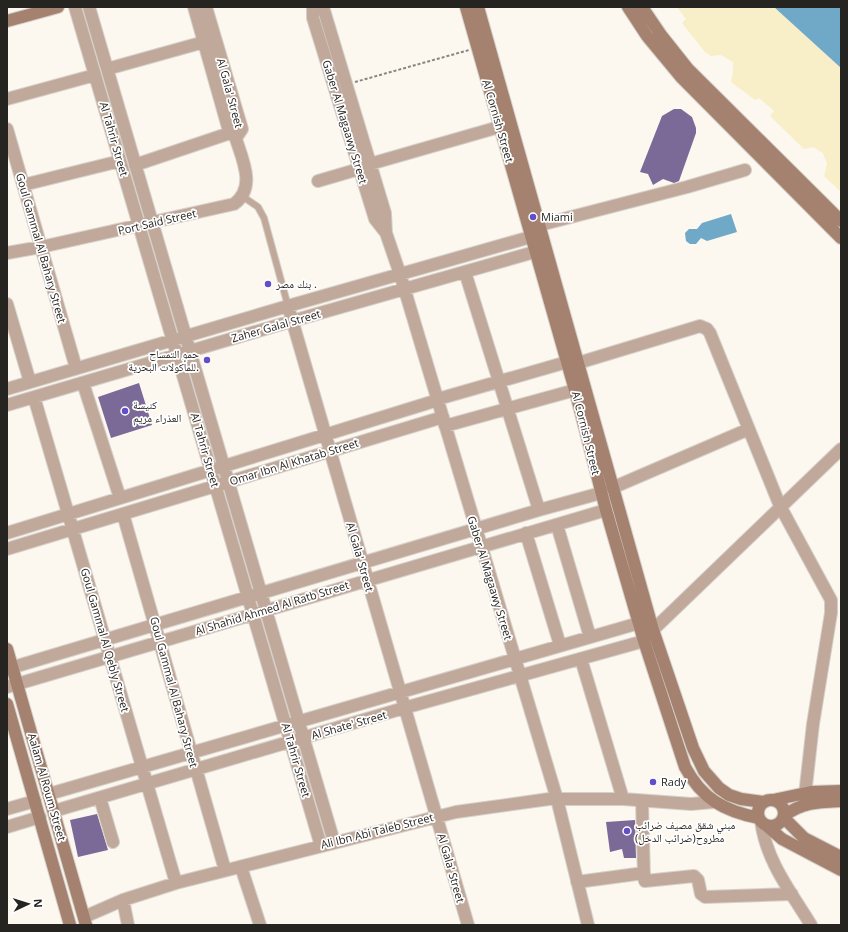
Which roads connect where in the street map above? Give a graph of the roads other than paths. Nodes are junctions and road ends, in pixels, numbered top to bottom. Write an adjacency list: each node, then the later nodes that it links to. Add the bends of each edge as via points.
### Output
1 (58, 7): 12 (street)
2 (75, 7): 15 (street, Al Tahrir Street)
3 (89, 7): 14 (street, Al Tahrir Street)
4 (194, 7): 13 (street, Al Gala' Street)
5 (206, 7): 16 (street, Al Gala' Street)
6 (313, 7): 23 (street, Gaber Al Magaawy Street, via 314,18)
7 (323, 7): 23 (street, Gaber Al Magaawy Street, via 347,85)
8 (466, 7): 18 (street, Al Cornish Street)
9 (478, 7): 31 (street, Al Cornish Street)
10 (628, 7): 32 (street, via 647,36 680,77)
11 (642, 7): 28 (street, via 688,69)
12 (7, 21)
13 (204, 42): 14 (street); 16 (street, Al Gala' Street)
14 (107, 69): 22 (street, Al Tahrir Street)
15 (95, 75): 17 (street); 21 (street, Al Tahrir Street)
16 (220, 78): 20 (street, Al Gala' Street)
17 (7, 99)
18 (499, 127): 23 (street); 31 (street, Al Cornish Street)
19 (7, 129): 26 (street, Goul Gammal Al Bahary Street)
20 (233, 135): 22 (street); 27 (street, via 246,176)
21 (120, 161): 26 (street); 30 (street, Al Tahrir Street)
22 (135, 165): 29 (street, Al Tahrir Street)
23 (365, 167): 25 (street); 37 (street, Gaber Al Magaawy Street, via 386,218 386,233)
24 (745, 170): 31 (street, Zaher Galal Street)
25 (318, 181)
26 (23, 184): 33 (street, Goul Gammal Al Bahary Street)
27 (242, 196): 29 (street, Port Said Street, via 234,204); 40 (lane, Al Gala' Street, via 258,207 264,218)
28 (841, 221)
29 (152, 223): 30 (street, Port Said Street); 42 (street, Al Tahrir Street)
30 (139, 226): 33 (street, Port Said Street); 43 (street, Al Tahrir Street)
31 (538, 232): 34 (street, Al Cornish Street); 37 (street, Zaher Galal Street)
32 (841, 238)
33 (40, 247): 35 (street, Port Said Street); 47 (street, Goul Gammal Al Bahary Street)
34 (541, 250): 36 (street, Zaher Galal Street); 46 (street, Al Cornish Street)
35 (7, 253)
36 (465, 272): 38 (street, Zaher Galal Street); 48 (street)
37 (400, 274): 38 (street, Gaber Al Magaawy Street); 40 (street, Zaher Galal Street)
38 (405, 289): 41 (street, Zaher Galal Street); 54 (street, Gaber Al Magaawy Street)
39 (7, 304): 49 (street)
40 (288, 306): 41 (street, Al Gala' Street); 42 (street, Zaher Galal Street)
41 (292, 321): 44 (street, Zaher Galal Street); 59 (street, Al Gala' Street)
42 (185, 336): 43 (street, Zaher Galal Street); 44 (street, Al Tahrir Street)
43 (172, 339): 45 (street, Al Tahrir Street); 47 (street, Zaher Galal Street)
44 (190, 351): 45 (street, Zaher Galal Street); 62 (street, Al Tahrir Street)
45 (177, 355): 50 (street, Zaher Galal Street); 63 (street, Al Tahrir Street)
46 (573, 363): 48 (street, Omar Ibn Al Khatab Street); 52 (street, Al Cornish Street); 58 (street, Omar Ibn Al Khatab Street, via 704,327 710,333); 66 (street, Al Cornish Street)
47 (76, 368): 49 (street, Zaher Galal Street)
48 (499, 381): 54 (street, Omar Ibn Al Khatab Street); 56 (street)
49 (30, 382): 51 (street, Zaher Galal Street)
50 (83, 383): 53 (street, Zaher Galal Street); 67 (street)
51 (7, 389)
52 (575, 390): 56 (street, Omar Ibn Al Khatab Street); 66 (street, Al Cornish Street)
53 (34, 397): 55 (street, Zaher Galal Street); 71 (street, Goul Gammal Al Qebly Street)
54 (438, 400): 57 (street, Gaber Al Magaawy Street); 59 (street, Omar Ibn Al Khatab Street)
55 (7, 405)
56 (508, 408): 57 (street, Omar Ibn Al Khatab Street); 69 (street)
57 (444, 421): 61 (street, Omar Ibn Al Khatab Street); 75 (street, Gaber Al Magaawy Street)
58 (749, 429): 66 (street, Al Shahid Ahmed Al Ratb Street); 68 (street)
59 (325, 435): 61 (street, Al Gala' Street); 62 (street, Omar Ibn Al Khatab Street)
60 (841, 449): 68 (street)
61 (330, 452): 64 (street, Omar Ibn Al Khatab Street); 80 (street, Al Gala' Street)
62 (224, 466): 63 (street, Omar Ibn Al Khatab Street); 64 (street, Al Tahrir Street)
63 (211, 470): 65 (street, Al Tahrir Street); 67 (street, Omar Ibn Al Khatab Street)
64 (228, 482): 65 (street, Omar Ibn Al Khatab Street); 82 (street, Al Tahrir Street)
65 (215, 486): 72 (street, Omar Ibn Al Khatab Street); 83 (street, Al Tahrir Street)
66 (607, 491): 69 (street, Al Shahid Ahmed Al Ratb Street); 70 (street, Al Cornish Street); 88 (street, Al Cornish Street)
67 (120, 498): 71 (street, Omar Ibn Al Khatab Street)
68 (780, 506): 88 (street); 125 (street, via 831,600)
69 (539, 510): 75 (street, Al Shahid Ahmed Al Ratb Street)
70 (606, 510): 73 (street, Al Shahid Ahmed Al Ratb Street); 86 (street, Al Cornish Street)
71 (68, 514): 74 (street, Goul Gammal Al Qebly Street); 76 (street, Omar Ibn Al Khatab Street)
72 (123, 514): 74 (street, Omar Ibn Al Khatab Street); 87 (street, Goul Gammal Al Bahary Street)
73 (557, 524): 77 (street, Al Shahid Ahmed Al Ratb Street); 89 (street)
74 (73, 529): 79 (street, Omar Ibn Al Khatab Street); 90 (street, Goul Gammal Al Qebly Street)
75 (476, 529): 78 (street, Gaber Al Magaawy Street); 80 (street, Al Shahid Ahmed Al Ratb Street)
76 (7, 533)
77 (526, 533): 78 (street, Al Shahid Ahmed Al Ratb Street); 93 (street)
78 (481, 546): 81 (street, Al Shahid Ahmed Al Ratb Street); 96 (street, Gaber Al Magaawy Street)
79 (7, 549)
80 (362, 563): 81 (street, Al Gala' Street); 82 (street, Al Shahid Ahmed Al Ratb Street)
81 (367, 580): 84 (street, Al Shahid Ahmed Al Ratb Street); 101 (street, Al Gala' Street)
82 (261, 593): 83 (street, Al Shahid Ahmed Al Ratb Street); 84 (street, Al Tahrir Street)
83 (248, 597): 85 (street, Al Tahrir Street); 87 (street, Al Shahid Ahmed Al Ratb Street)
84 (266, 610): 85 (street, Al Shahid Ahmed Al Ratb Street); 104 (street, Al Tahrir Street)
85 (253, 614): 91 (street, Al Shahid Ahmed Al Ratb Street); 105 (street, Al Tahrir Street)
86 (639, 623): 89 (street, Al Shate' Street); 92 (street, Al Cornish Street)
87 (156, 625): 90 (street, Al Shahid Ahmed Al Ratb Street); 91 (street, Goul Gammal Al Bahary Street)
88 (653, 630): 111 (street, Al Cornish Street, via 693,748)
89 (590, 637): 93 (street, Al Shate' Street)
90 (105, 640): 95 (street, Goul Gammal Al Qebly Street); 98 (street, Al Shahid Ahmed Al Ratb Street)
91 (161, 641): 95 (street, Al Shahid Ahmed Al Ratb Street); 108 (street, Goul Gammal Al Bahary Street)
92 (644, 641): 97 (street, Al Shate' Street); 112 (street, Al Cornish Street, via 683,761)
93 (560, 645): 96 (street, Al Shate' Street)
94 (7, 649): 98 (street, Aalam Al Roum Street)
95 (110, 657): 100 (street, Al Shahid Ahmed Al Ratb Street); 109 (street, Goul Gammal Al Qebly Street)
96 (514, 659): 99 (street, Gaber Al Magaawy Street); 101 (street, Al Shate' Street)
97 (581, 659): 99 (street, Al Shate' Street); 119 (street)
98 (10, 668): 100 (street, Aalam Al Roum Street)
99 (520, 676): 103 (street, Al Shate' Street); 118 (street, Gaber Al Magaawy Street)
100 (12, 686): 115 (street, Aalam Al Roum Street)
101 (400, 692): 103 (street, Al Gala' Street); 104 (street, Al Shate' Street)
102 (7, 704): 121 (street, Aalam Al Roum Street)
103 (404, 708): 106 (street, Al Shate' Street); 128 (street, Al Gala' Street)
104 (299, 721): 105 (street, Al Shate' Street); 106 (street, Al Tahrir Street)
105 (286, 725): 107 (street, Al Tahrir Street); 108 (street, Al Shate' Street)
106 (304, 738): 107 (street, Al Shate' Street); 134 (street, Al Tahrir Street)
107 (290, 742): 110 (street, Al Shate' Street); 135 (street, Al Tahrir Street)
108 (191, 753): 109 (street, Al Shate' Street); 110 (street, Goul Gammal Al Bahary Street)
109 (142, 767): 113 (street, Goul Gammal Al Qebly Street); 115 (street, Al Shate' Street)
110 (195, 770): 113 (street, Al Shate' Street); 138 (street, Goul Gammal Al Bahary Street)
111 (708, 776): 112 (street); 116 (street, Al Cornish Street); 120 (street)
112 (691, 777): 120 (street, Al Cornish Street)
113 (147, 784): 117 (street, Al Shate' Street); 142 (street, Goul Gammal Al Qebly Street)
114 (841, 791): 125 (street)
115 (49, 794): 127 (street, Aalam Al Roum Street)
116 (729, 795): 120 (street, Ali Ibn Abi Taleb Street); 123 (street, Al Cornish Street, via 746,800)
117 (100, 798): 127 (street, Al Shate' Street); 133 (street)
118 (557, 798): 119 (street, Ali Ibn Abi Taleb Street); 128 (street, Ali Ibn Abi Taleb Street); 141 (street, Gaber Al Magaawy Street)
119 (623, 799): 122 (street, Ali Ibn Abi Taleb Street)
120 (710, 799): 122 (street, Ali Ibn Abi Taleb Street, via 679,803); 131 (street, Al Cornish Street, via 735,813)
121 (35, 801): 126 (street); 130 (street, Aalam Al Roum Street)
122 (642, 801): 140 (street)
123 (768, 801): 125 (street, Al Cornish Street, via 791,796 790,803); 129 (street, via 782,806); 131 (street, via 758,809)
124 (841, 801): 125 (street)
125 (802, 802): 129 (street)
126 (7, 809)
127 (54, 811): 143 (street, Aalam Al Roum Street)
128 (437, 816): 134 (street, Ali Ibn Abi Taleb Street); 151 (street, Al Gala' Street)
129 (784, 817): 131 (street, via 779,824); 136 (street, via 804,838)
130 (40, 818): 132 (street); 144 (street, Aalam Al Roum Street)
131 (762, 822): 139 (street, Al Cornish Street, via 782,839); 145 (street, via 763,838 768,852)
132 (7, 827)
133 (113, 842)
134 (334, 842): 135 (street, Ali Ibn Abi Taleb Street)
135 (321, 846): 137 (street, Ali Ibn Abi Taleb Street)
136 (841, 857)
137 (241, 866): 138 (street, Ali Ibn Abi Taleb Street); 150 (street)
138 (225, 870): 142 (street, Ali Ibn Abi Taleb Street)
139 (841, 870)
140 (644, 873): 141 (street); 145 (street, via 644,880 647,882 694,876 705,898)
141 (577, 882): 152 (street, Gaber Al Magaawy Street)
142 (176, 883): 146 (street, Ali Ibn Abi Taleb Street)
143 (76, 888): 144 (street, via 68,893); 147 (street, Aalam Al Roum Street)
144 (62, 893): 148 (street, Aalam Al Roum Street)
145 (792, 894): 153 (street)
146 (123, 900): 147 (street, Ali Ibn Abi Taleb Street); 149 (street)
147 (84, 918): 148 (street, via 73,912)
148 (69, 920)
149 (128, 925)
150 (260, 925)
151 (468, 925)
152 (588, 925)
153 (811, 925)

